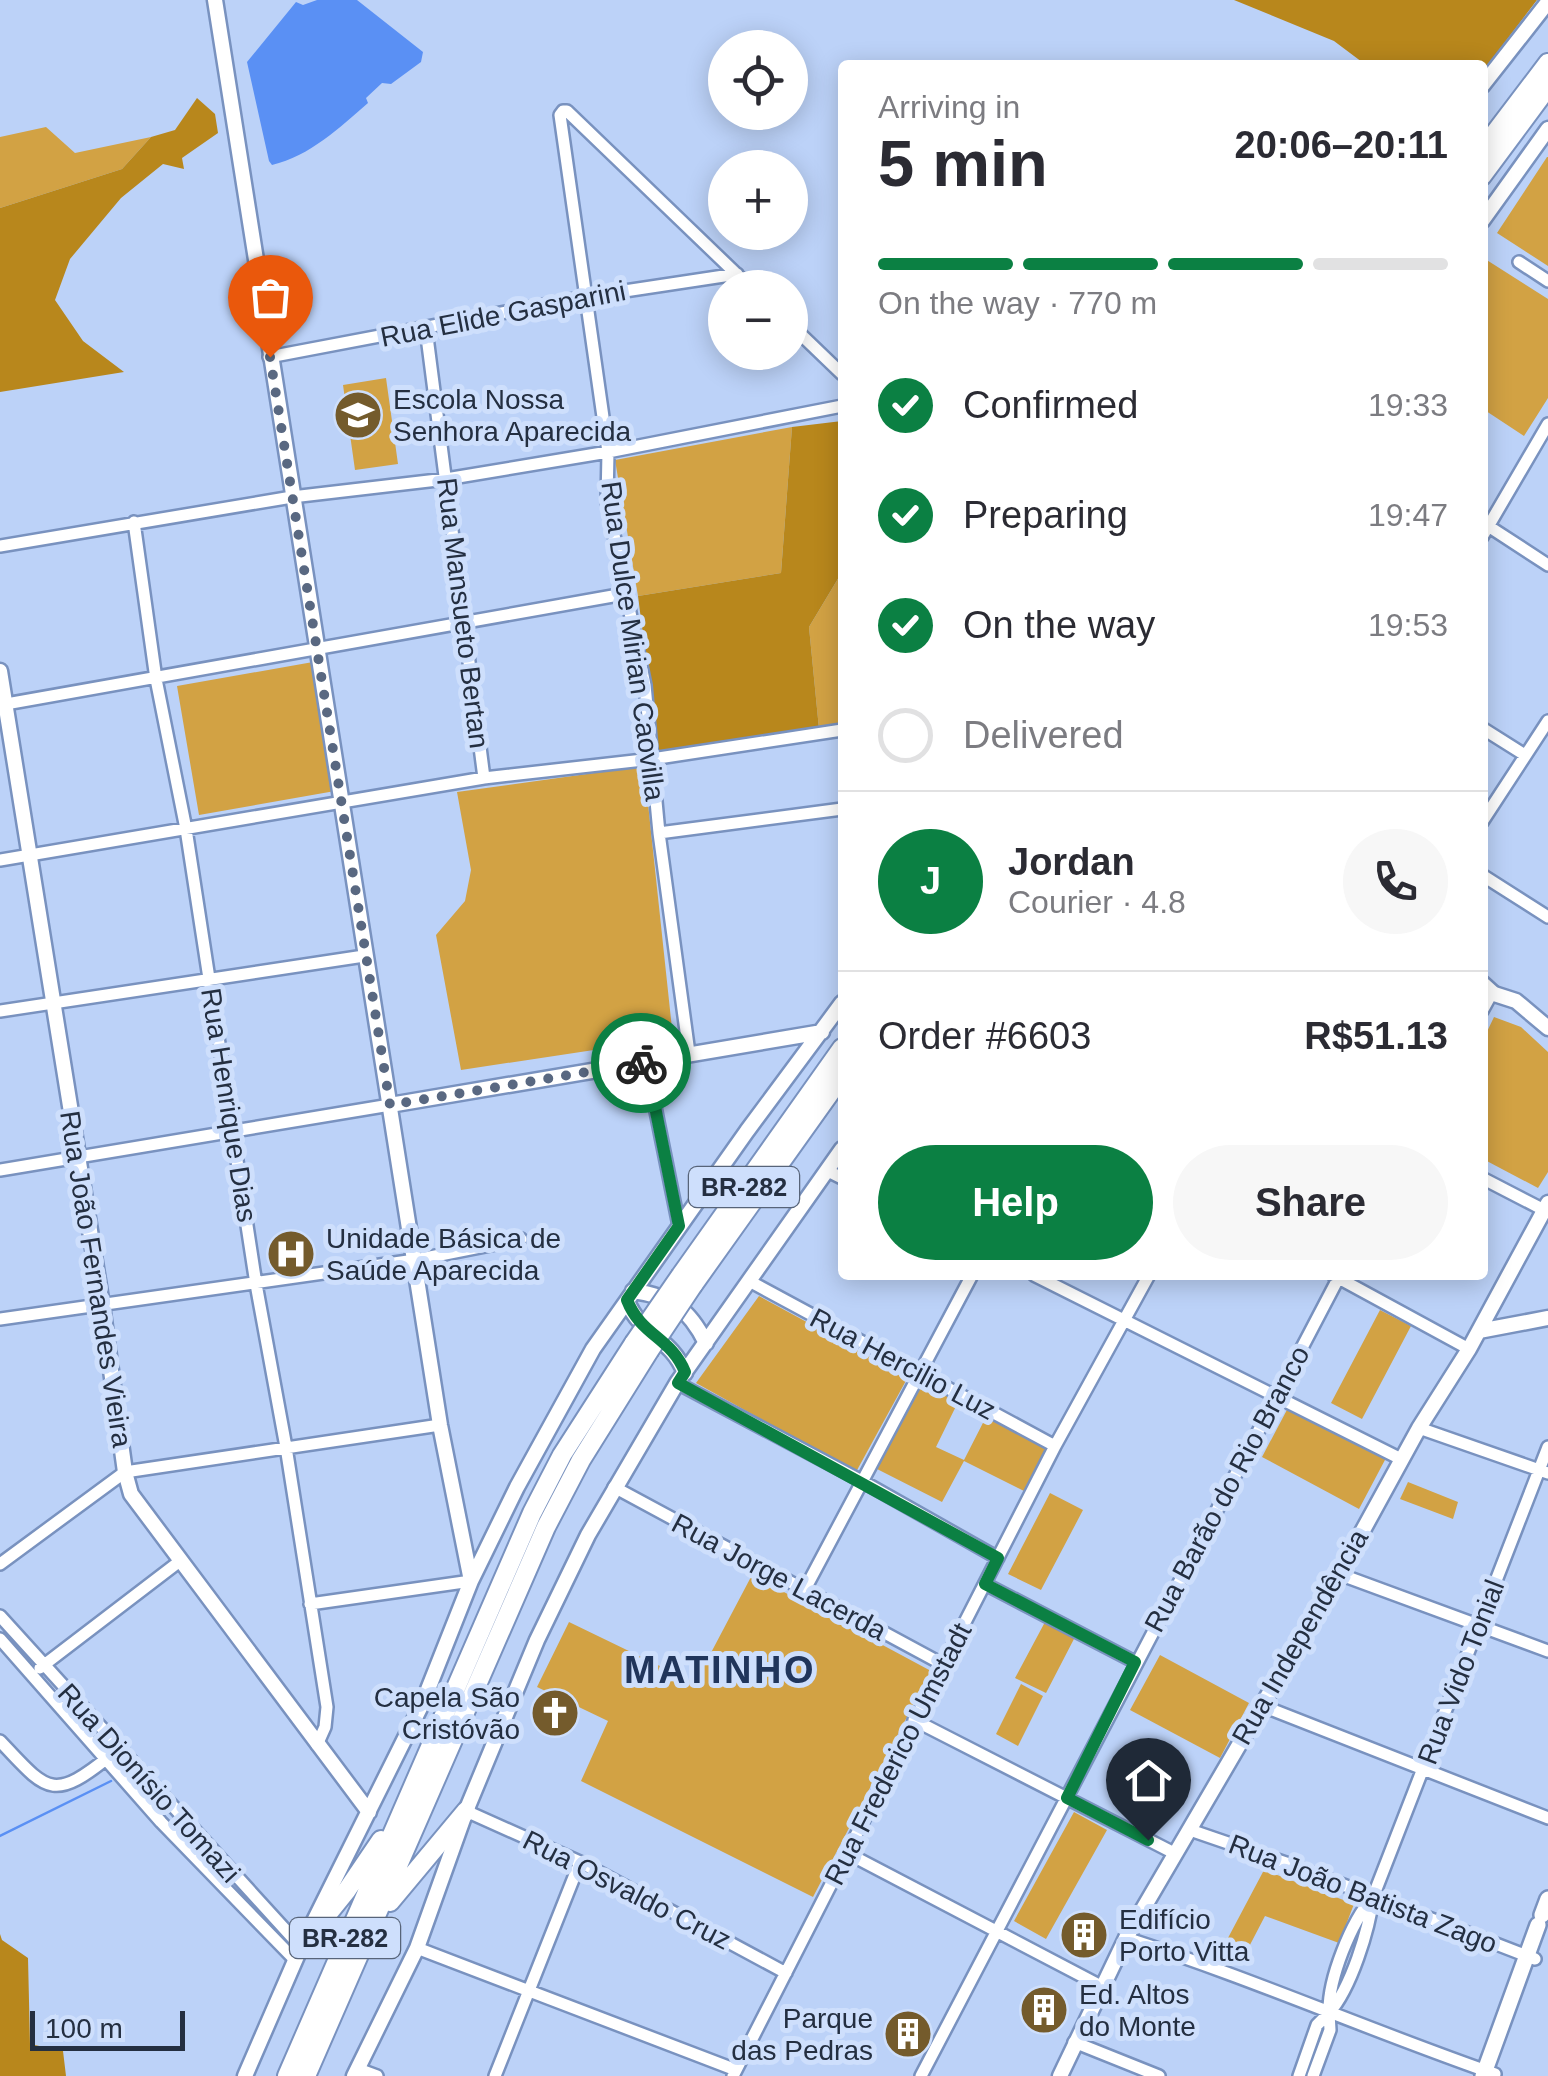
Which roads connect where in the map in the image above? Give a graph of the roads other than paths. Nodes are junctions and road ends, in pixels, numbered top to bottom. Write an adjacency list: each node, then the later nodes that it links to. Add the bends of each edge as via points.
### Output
1 (215, 0): 17 (street)
2 (1548, 2): 4 (street)
3 (1548, 63): 7 (highway)
4 (1488, 78)
5 (1548, 87): 8 (highway)
6 (1547, 133): 9 (street)
7 (1488, 142)
8 (1488, 168)
9 (1488, 213)
10 (1519, 262): 13 (street)
11 (733, 270): 14 (street, Rua Dulce Mirian Caovilla, via 568,110 560,115)
12 (708, 278): 14 (street, Rua Elide Gasparini)
13 (1548, 281)
14 (585, 297): 15 (street, Rua Elide Gasparini); 21 (street, Rua Dulce Mirian Caovilla)
15 (426, 329): 17 (street, Rua Elide Gasparini); 22 (street, Rua Mansueto Bertan)
16 (808, 341): 18 (street)
17 (270, 357): 23 (street)
18 (838, 370)
19 (838, 407): 21 (street)
20 (1547, 427): 25 (street)
21 (608, 452): 22 (street); 29 (street, Rua Dulce Mirian Caovilla, via 608,501)
22 (446, 479): 23 (street); 30 (street, Rua Mansueto Bertan)
23 (292, 497): 24 (street); 31 (street)
24 (134, 522): 27 (street); 33 (street, Rua Henrique Dias)
25 (1488, 524)
26 (1488, 531): 28 (street)
27 (0, 546)
28 (1548, 565)
29 (624, 594): 30 (street); 39 (street, Rua Dulce Mirian Caovilla, via 638,643)
30 (463, 624): 31 (street); 40 (street, Rua Mansueto Bertan)
31 (318, 648): 33 (street); 41 (street)
32 (0, 671): 34 (street, Rua João Fernandes Vieira)
33 (156, 679): 34 (street); 44 (street, Rua Henrique Dias)
34 (3, 705): 46 (street, Rua João Fernandes Vieira)
35 (1548, 721): 38 (street)
36 (838, 731): 39 (street)
37 (1488, 732): 38 (street)
38 (1526, 755): 43 (street)
39 (652, 759): 40 (street); 45 (street, Rua Dulce Mirian Caovilla)
40 (484, 778): 41 (street)
41 (344, 802): 44 (street); 50 (street)
42 (838, 810): 45 (street)
43 (1488, 813)
44 (186, 830): 46 (street); 51 (street, Rua Henrique Dias)
45 (660, 833): 58 (street, Rua Dulce Mirian Caovilla)
46 (29, 855): 47 (street); 53 (street, Rua João Fernandes Vieira)
47 (0, 860)
48 (1488, 879): 49 (street)
49 (1548, 917)
50 (364, 956): 51 (street); 62 (street)
51 (210, 978): 53 (street); 63 (street, Rua Henrique Dias)
52 (1488, 989): 56 (street)
53 (53, 1003): 55 (street); 64 (street, Rua João Fernandes Vieira)
54 (838, 1009): 57 (street)
55 (0, 1011)
56 (1548, 1028)
57 (822, 1032): 58 (street); 69 (street)
58 (689, 1054): 60 (street)
59 (838, 1054): 73 (highway, BR-282)
60 (646, 1062): 62 (street); 69 (street)
61 (838, 1081): 73 (highway, BR-282)
62 (390, 1105): 63 (street); 71 (street)
63 (232, 1130): 64 (street); 80 (street, Rua Henrique Dias)
64 (77, 1157): 65 (street); 83 (street, Rua João Fernandes Vieira)
65 (0, 1170)
66 (835, 1174): 79 (street)
67 (1488, 1181): 68 (street)
68 (1546, 1206): 91 (street, Rua Independência)
69 (679, 1226): 72 (street)
70 (521, 1239): 71 (street)
71 (415, 1260): 80 (street); 99 (street)
72 (650, 1267): 81 (street); 82 (street)
73 (687, 1280): 92 (highway, BR-282, bridge)
74 (969, 1280): 96 (street)
75 (1044, 1280): 89 (street)
76 (1147, 1280): 89 (street, Rua Frederico Umstadt)
77 (1335, 1280): 98 (street, Rua Barão do Rio Branco)
78 (1344, 1280): 94 (street)
79 (751, 1282): 84 (street); 96 (street, Rua Hercilio Luz)
80 (256, 1284): 83 (street); 102 (street, Rua Henrique Dias)
81 (660, 1295): 82 (street); 85 (street)
82 (630, 1296): 88 (street); 90 (street)
83 (102, 1305): 87 (street); 105 (street, Rua João Fernandes Vieira)
84 (724, 1317): 85 (street); 93 (street)
85 (694, 1318): 93 (street)
86 (1548, 1318): 91 (street)
87 (0, 1319)
88 (634, 1320): 90 (street); 95 (street)
89 (1126, 1320): 98 (street); 101 (street, Rua Frederico Umstadt)
90 (612, 1322): 113 (street)
91 (1479, 1332): 94 (street, Rua Independência)
92 (641, 1347): 135 (highway, BR-282, via 562,1455 532,1513); 151 (highway, BR-282, via 546,1527)
93 (703, 1348): 95 (street); 97 (street)
94 (1469, 1349): 100 (street, Rua Independência)
95 (677, 1352): 97 (street)
96 (918, 1373): 101 (street, Rua Hercilio Luz); 107 (street)
97 (681, 1378): 107 (street); 108 (street)
98 (1278, 1396): 104 (street); 121 (street, Rua Barão do Rio Branco)
99 (440, 1425): 102 (street); 113 (street)
100 (1419, 1428): 104 (street, Rua Independência); 106 (street)
101 (1055, 1446): 109 (street, Rua Frederico Umstadt)
102 (286, 1447): 105 (street); 116 (street, Rua Henrique Dias)
103 (1548, 1447): 106 (street, Rua Vido Tonial)
104 (1401, 1459): 112 (street, Rua Independência)
105 (125, 1472): 110 (street, Rua João Fernandes Vieira, via 132,1494); 111 (street)
106 (1544, 1472): 118 (street, Rua Vido Tonial)
107 (860, 1480): 109 (street); 115 (street)
108 (614, 1487): 115 (street, Rua Jorge Lacerda); 136 (street, via 538,1640)
109 (998, 1558): 114 (street, Rua Frederico Umstadt)
110 (180, 1562): 123 (street); 130 (street, Rua João Fernandes Vieira)
111 (0, 1564)
112 (1339, 1574): 118 (street); 125 (street, Rua Independência)
113 (472, 1580): 116 (street); 138 (street)
114 (985, 1584): 121 (street); 122 (street, Rua Frederico Umstadt)
115 (804, 1591): 122 (street, Rua Jorge Lacerda)
116 (310, 1604): 130 (street, Rua Henrique Dias, via 327,1707)
117 (0, 1616): 123 (street, Rua Dionísio Tomazi)
118 (1479, 1626): 120 (street); 133 (street, Rua Vido Tonial)
119 (0, 1640): 124 (street, Rua Dionísio Tomazi)
120 (1548, 1650)
121 (1135, 1662): 134 (street, Rua Barão do Rio Branco)
122 (944, 1665): 127 (street, Rua Frederico Umstadt)
123 (44, 1666): 124 (street); 126 (street, Rua Dionísio Tomazi)
124 (32, 1675): 128 (street, Rua Dionísio Tomazi)
125 (1260, 1704): 133 (street); 141 (street, Rua Independência)
126 (91, 1717): 128 (street); 131 (street, Rua Dionísio Tomazi)
127 (914, 1720): 134 (street); 143 (street, Rua Frederico Umstadt)
128 (78, 1726): 132 (street, Rua Dionísio Tomazi)
129 (0, 1742): 132 (street, via 44,1785 56,1787)
130 (317, 1745): 138 (street, Rua João Fernandes Vieira)
131 (118, 1749): 132 (street); 137 (street, Rua Dionísio Tomazi)
132 (108, 1758): 140 (street, Rua Dionísio Tomazi)
133 (1424, 1768): 139 (street); 147 (street, Rua Vido Tonial)
134 (1067, 1798): 144 (street); 153 (street, Rua Barão do Rio Branco)
135 (407, 1802): 156 (highway); 168 (highway, BR-282)
136 (466, 1810): 146 (street, Rua Osvaldo Cruz); 151 (highway); 155 (street)
137 (176, 1812): 140 (street); 142 (street, Rua Dionísio Tomazi)
138 (369, 1812): 156 (street)
139 (1548, 1818)
140 (160, 1822): 145 (street, Rua Dionísio Tomazi)
141 (1190, 1830): 144 (street, Rua Independência); 147 (street, Rua João Batista Zago)
142 (210, 1850): 145 (street); 148 (street, Rua Dionísio Tomazi)
143 (847, 1853): 153 (street); 158 (street, Rua Frederico Umstadt)
144 (1176, 1854): 154 (street, Rua Independência)
145 (196, 1860): 150 (street, Rua Dionísio Tomazi)
146 (580, 1862): 158 (street, Rua Osvaldo Cruz); 160 (street)
147 (1374, 1896): 157 (street, Rua João Batista Zago); 161 (street, Rua Vido Tonial, via 1341,2000)
148 (253, 1898): 150 (street); 156 (street, Rua Dionísio Tomazi)
149 (1548, 1899): 152 (main road)
150 (242, 1909): 156 (street, Rua Dionísio Tomazi)
151 (377, 1918): 169 (highway, BR-282)
152 (1545, 1923): 157 (main road)
153 (998, 1931): 159 (street); 172 (street, Rua Barão do Rio Branco)
154 (1126, 1938): 159 (street, Rua Independência); 161 (street)
155 (417, 1948): 160 (street); 164 (street)
156 (298, 1953): 167 (street)
157 (1531, 1957): 166 (main road)
158 (786, 1973): 165 (street, Rua Frederico Umstadt)
159 (1101, 1986): 162 (street, Rua Independência)
160 (529, 1990): 165 (street); 171 (street)
161 (1329, 2013): 163 (street, Rua Vido Tonial, via 1330,2030); 166 (street)
162 (1074, 2042): 173 (street, Rua Independência); 174 (street)
163 (1308, 2071)
164 (356, 2072): 170 (street)
165 (735, 2073)
166 (1489, 2074)
167 (245, 2075)
168 (287, 2076)
169 (306, 2076)
170 (377, 2076)
171 (495, 2076)
172 (921, 2076)
173 (1060, 2076)
174 (1159, 2076)

